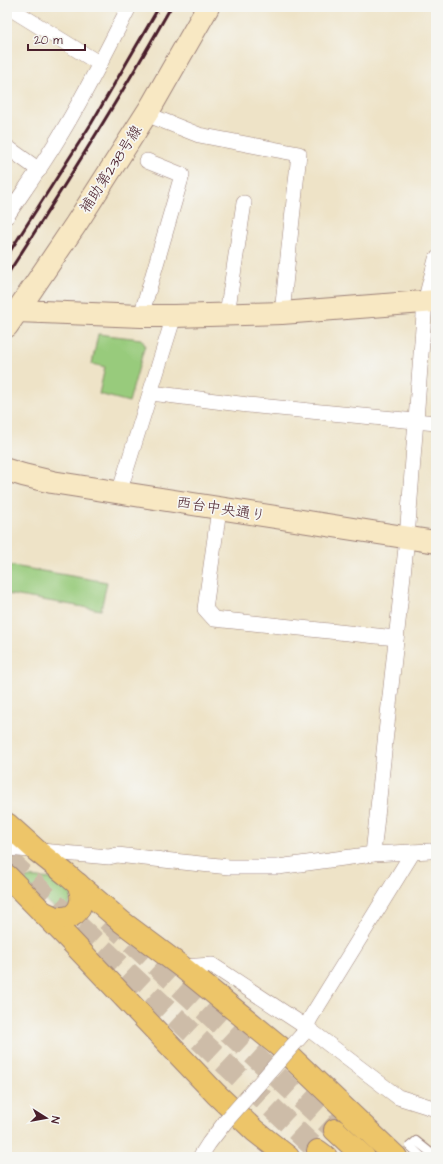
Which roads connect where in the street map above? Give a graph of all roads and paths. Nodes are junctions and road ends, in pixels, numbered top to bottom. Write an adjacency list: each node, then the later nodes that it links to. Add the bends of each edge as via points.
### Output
1 (8, 7): 4 (street)
2 (129, 7): 4 (street)
3 (208, 7): 5 (street, 補助第238号線)
4 (100, 64): 8 (street)
5 (146, 114): 13 (street, via 199,135 298,154); 17 (street, 補助第238号線)
6 (7, 147): 8 (street)
7 (148, 161): 15 (street, via 182,175)
8 (39, 170): 10 (street)
9 (244, 203): 14 (street)
10 (7, 216)
11 (436, 259): 12 (street)
12 (431, 301): 13 (street); 19 (street)
13 (282, 313): 14 (street)
14 (227, 314): 16 (street)
15 (141, 316): 16 (street); 17 (street)
16 (174, 316): 18 (street)
17 (12, 319)
18 (151, 393): 19 (street, via 248,406); 22 (street)
19 (416, 421): 20 (street); 24 (street)
20 (436, 423)
21 (7, 470): 22 (street, 西台中央通り, via 52,482)
22 (120, 493): 23 (street, 西台中央通り)
23 (219, 509): 24 (street, 西台中央通り); 26 (street, via 205,609 214,619)
24 (407, 538): 25 (street, 西台中央通り); 26 (street)
25 (436, 542)
26 (396, 638): 32 (street)
27 (7, 824): 29 (main road)
28 (7, 848): 29 (street)
29 (37, 851): 32 (street, via 109,857 118,855 229,866 278,867); 34 (main road)
30 (436, 851): 31 (street)
31 (413, 852): 32 (street); 37 (street)
32 (374, 854)
33 (7, 876): 35 (main road)
34 (78, 884): 35 (main road, via 82,892 82,901 80,908 71,916 60,918); 36 (main road, via 122,922)
35 (42, 912): 42 (main road, via 216,1094 254,1131)
36 (182, 967): 37 (street, via 212,965); 44 (main road, via 279,1046)
37 (304, 1031): 38 (street, via 398,1097); 41 (street, bridge, via 226,1121)
38 (436, 1109)
39 (335, 1130): 43 (main road)
40 (436, 1155): 45 (lane, via 416,1141 410,1146)
41 (200, 1157)
42 (288, 1157)
43 (364, 1157)
44 (396, 1157)
45 (422, 1157)

